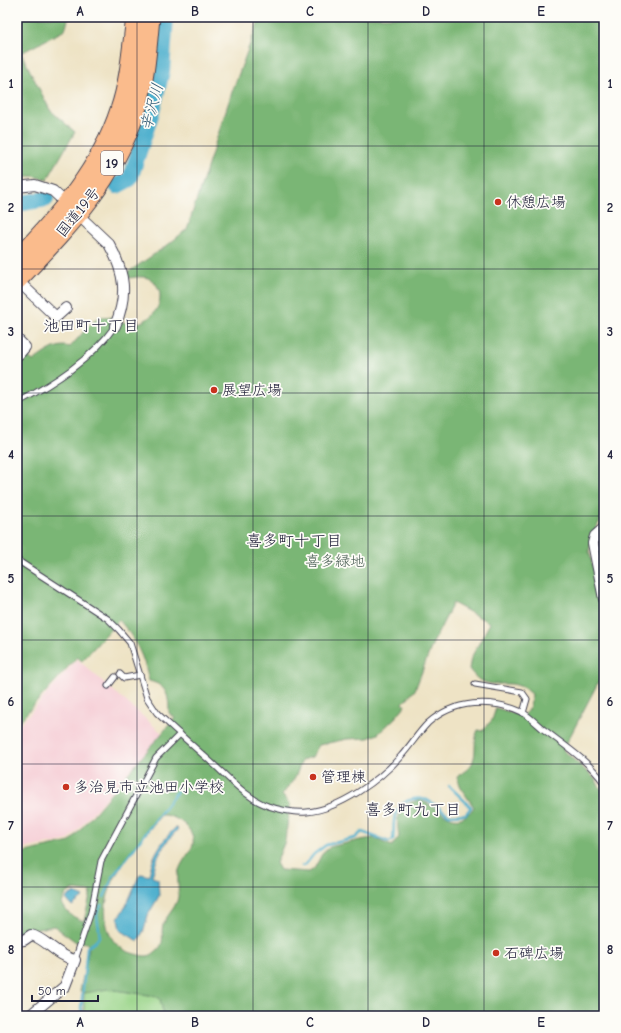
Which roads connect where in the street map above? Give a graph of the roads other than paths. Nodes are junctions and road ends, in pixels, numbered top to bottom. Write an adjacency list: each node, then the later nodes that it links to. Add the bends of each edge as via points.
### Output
1 (136, 17): 4 (highway, 国道19号 / 19, via 120,111)
2 (150, 17): 4 (highway, 国道19号 / 19, via 143,80 136,110 120,149 101,184)
3 (17, 187): 4 (street, via 35,185 53,191)
4 (74, 209): 5 (highway, 国道19号 / 19); 6 (highway, 国道19号 / 19); 8 (street, via 109,244 122,274 124,290)
5 (17, 260)
6 (17, 280): 7 (street, via 56,317)
7 (66, 308)
8 (115, 326): 11 (lane, via 106,339 77,365)
9 (17, 339): 10 (street, via 25,347)
10 (19, 354)
11 (17, 403)
12 (604, 528): 14 (street, via 595,536 593,543)
13 (17, 560): 15 (lane, via 108,619 130,643)
14 (604, 599)
15 (140, 675): 17 (lane, via 124,678 117,676); 19 (lane, via 147,698 157,713)
16 (475, 684): 18 (lane, via 522,692 527,699)
17 (108, 686)
18 (523, 713): 19 (lane, via 504,706 478,702 442,713 429,723 387,771 369,785 338,803 307,812 283,810 258,802); 20 (lane, via 586,763)
19 (180, 734): 22 (lane, via 156,758 101,861 91,912)
20 (604, 783)
21 (17, 941): 22 (street, via 31,935 36,936 66,958)
22 (75, 960): 23 (street, via 65,986)
23 (31, 1014): 24 (lane)
24 (45, 1016)

